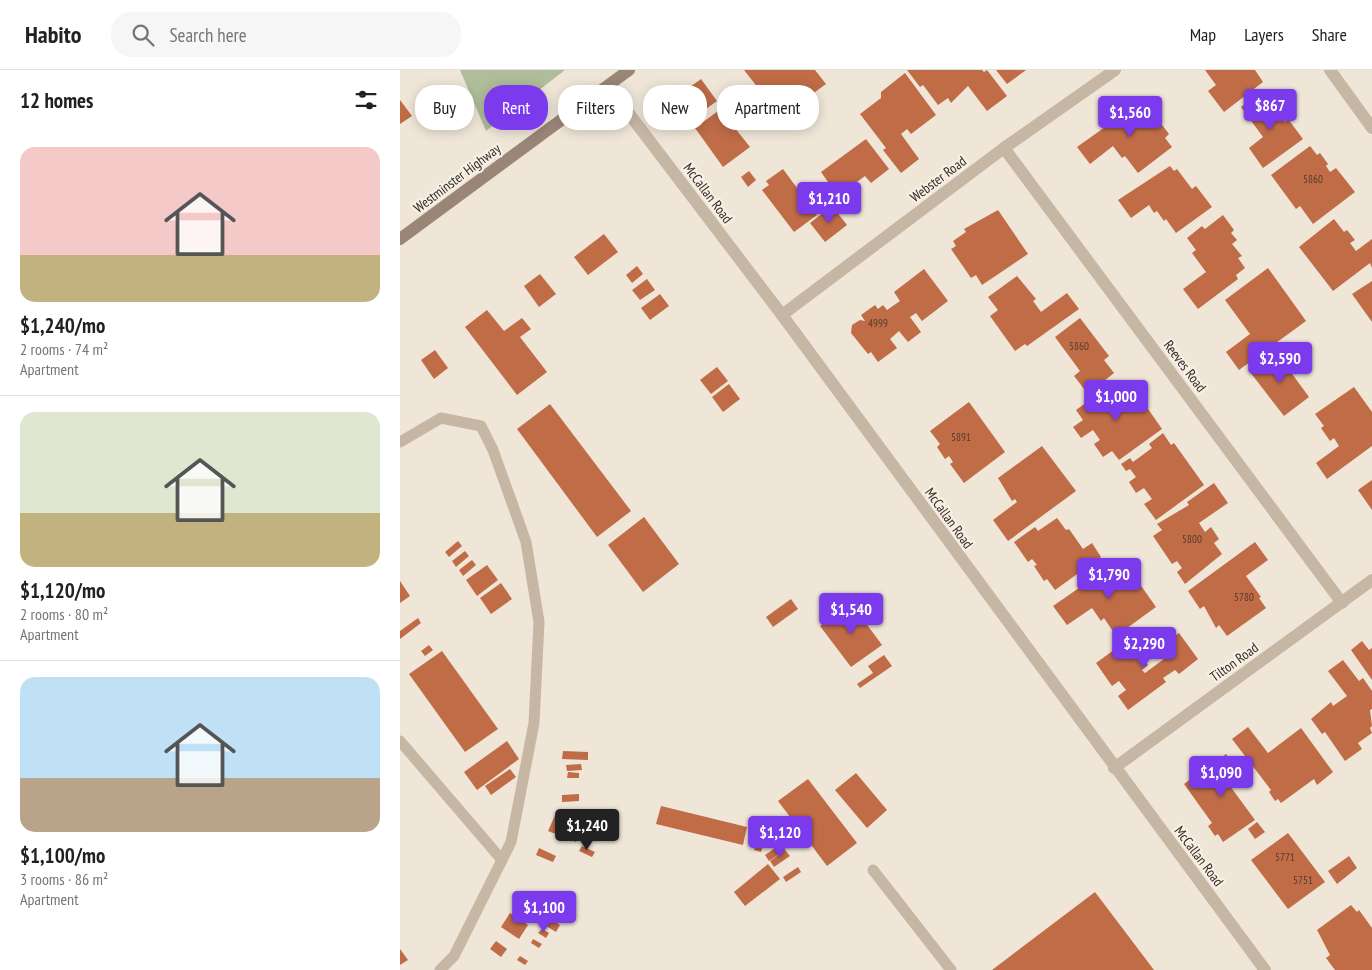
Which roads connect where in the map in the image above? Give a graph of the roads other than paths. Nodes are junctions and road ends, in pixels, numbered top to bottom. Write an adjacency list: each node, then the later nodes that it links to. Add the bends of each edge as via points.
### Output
1 (629, 70): 4 (main road, Westminster Highway)
2 (1115, 70): 8 (street, Webster Road)
3 (1330, 70): 7 (street)
4 (609, 85)
5 (633, 119): 10 (street, McCallan Road)
6 (558, 123): 9 (main road, Westminster Highway)
7 (1372, 128)
8 (1004, 148): 10 (street, Webster Road); 13 (street, Reeves Road)
9 (400, 239)
10 (782, 315): 15 (street, McCallan Road)
11 (400, 442): 16 (lane, via 441,418 480,426 493,450 526,542 539,622 534,723 511,842)
12 (1372, 580): 13 (street, Tilton Road)
13 (1342, 603): 15 (street, Tilton Road)
14 (400, 741): 16 (lane)
15 (1114, 768): 20 (street, McCallan Road)
16 (502, 860): 18 (lane, via 454,956)
17 (873, 870): 19 (lane)
18 (440, 970)
19 (951, 970)
20 (1265, 970)

